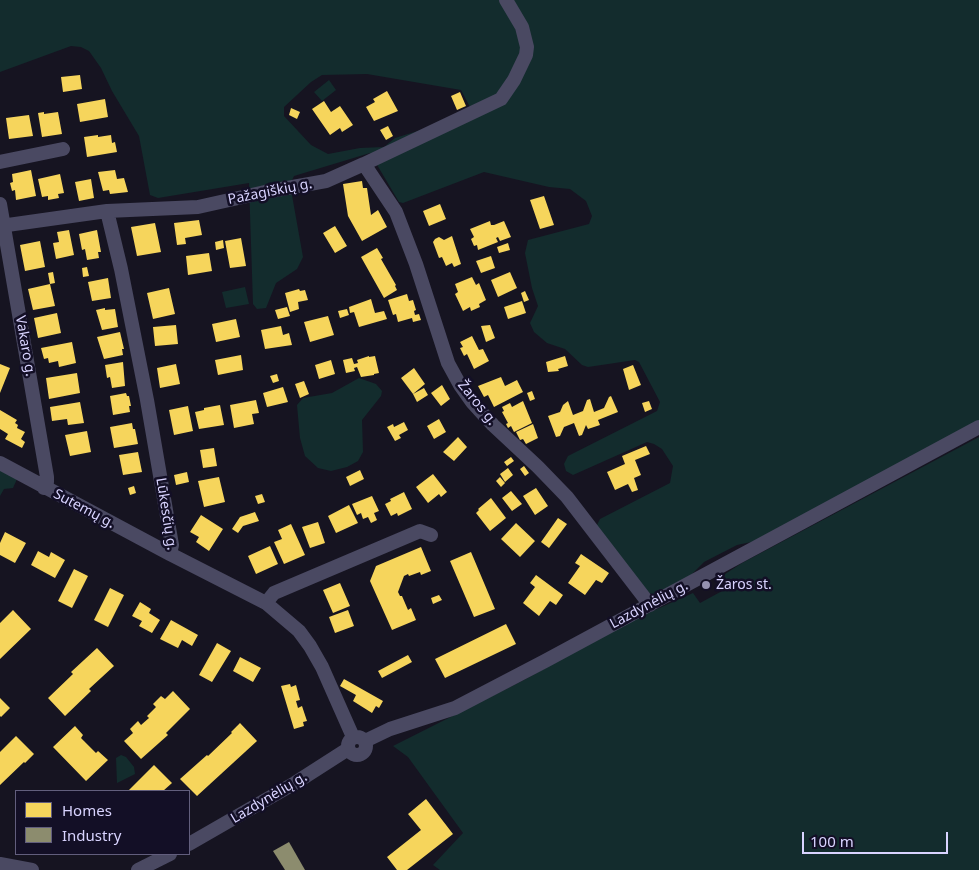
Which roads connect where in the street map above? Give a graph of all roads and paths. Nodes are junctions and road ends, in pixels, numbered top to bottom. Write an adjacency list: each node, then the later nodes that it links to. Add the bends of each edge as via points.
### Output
1 (506, 0): 4 (street, Pažagiškių g., via 522,27 527,47 514,80 501,98)
2 (63, 149): 3 (street)
3 (0, 162)
4 (364, 164): 6 (street, Pažagiškių g., via 326,181 198,207); 14 (street, Žaros g., via 396,212 448,363 460,385 488,419 567,497)
5 (0, 204): 7 (street, Vakaro g.)
6 (107, 210): 7 (street, Pažagiškių g.); 12 (street, Lūkesčių g., via 147,400 172,545)
7 (2, 225): 10 (street, Vakaro g., via 47,476)
8 (979, 427): 14 (street, Lazdynėlių g.)
9 (0, 463): 10 (street, Sutemų g.)
10 (44, 488): 12 (street, Sutemų g.)
11 (431, 535): 13 (street, via 420,531 274,593)
12 (170, 554): 13 (street, Lūkesčių g.)
13 (266, 604): 15 (street, Lūkesčių g., via 299,630 310,646)
14 (650, 604): 15 (street, Lazdynėlių g., via 455,708)
15 (355, 743): 16 (street, Lazdynėlių g., via 295,783)
16 (190, 843)
17 (168, 855): 20 (street)
18 (0, 864): 19 (street)
19 (32, 870)
20 (138, 870)

